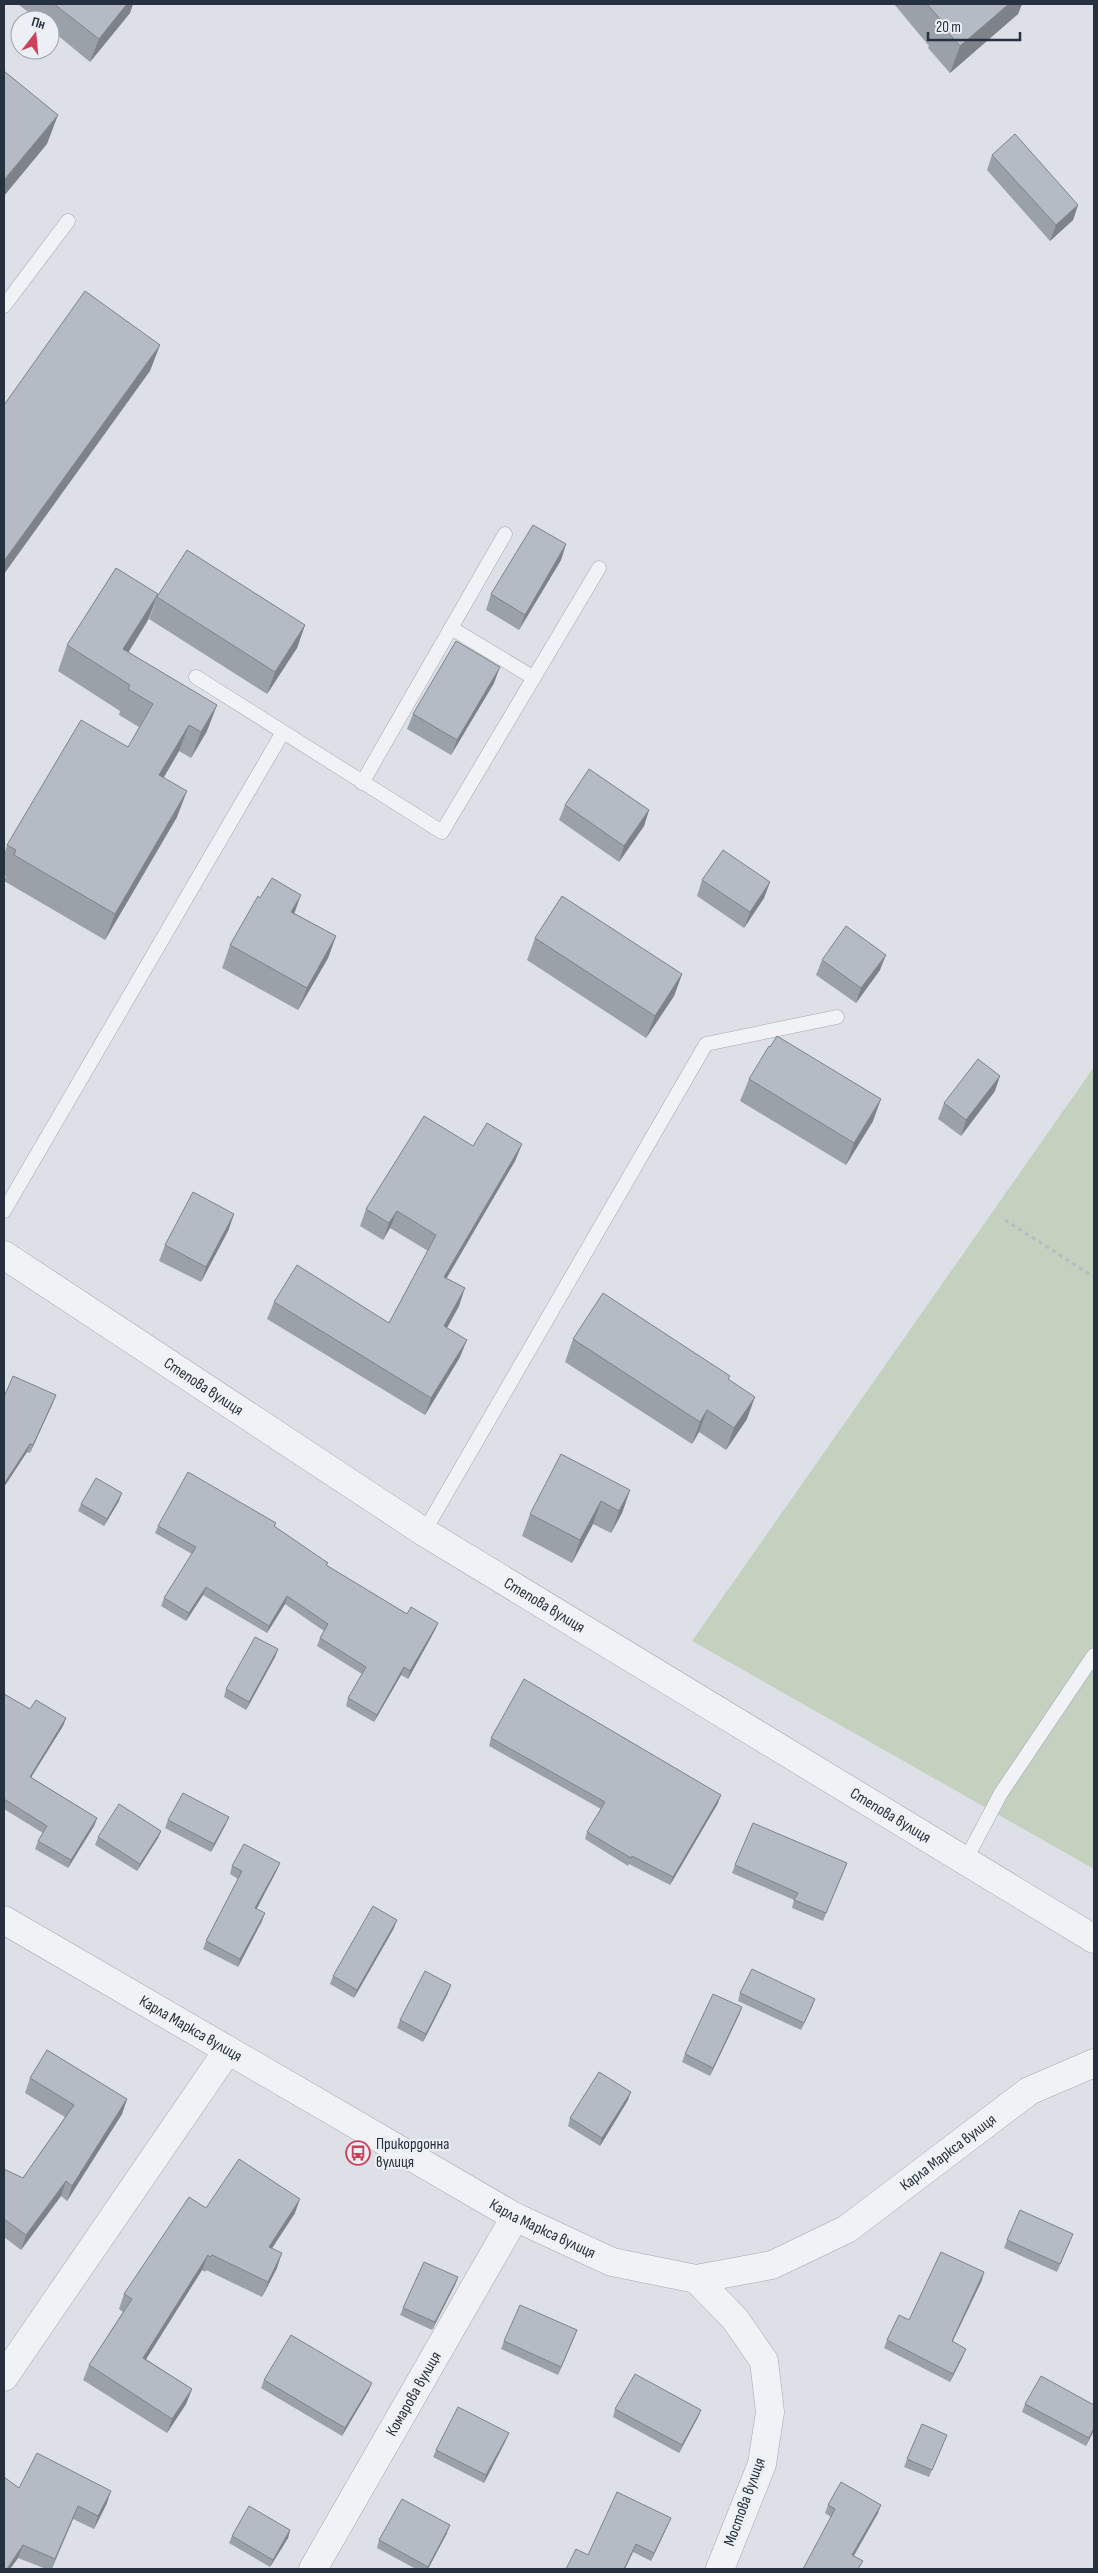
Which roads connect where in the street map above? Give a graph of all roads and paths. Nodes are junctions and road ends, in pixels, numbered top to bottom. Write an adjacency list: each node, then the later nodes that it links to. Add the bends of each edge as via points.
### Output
1 (68, 221): 2 (lane)
2 (4, 306)
3 (504, 534): 5 (lane)
4 (599, 568): 7 (lane)
5 (451, 628): 7 (lane); 9 (lane)
6 (196, 677): 8 (lane)
7 (534, 678): 9 (lane, via 442,832)
8 (283, 732): 9 (lane); 11 (lane)
9 (362, 783)
10 (837, 1017): 15 (lane, via 706,1044)
11 (4, 1211)
12 (1005, 1220): 14 (path)
13 (4, 1255): 15 (street, Степова вулиця)
14 (1094, 1277)
15 (424, 1532): 17 (street, Степова вулиця)
16 (1094, 1655): 17 (lane, via 1001,1793)
17 (965, 1861): 19 (street, Степова вулиця)
18 (4, 1920): 20 (street, Карла Маркса вулиця)
19 (1094, 1939)
20 (228, 2050): 22 (street, Карла Маркса вулиця); 24 (street)
21 (1094, 2063): 23 (street, Карла Маркса вулиця, via 1029,2090 847,2229 772,2265)
22 (515, 2217): 23 (street, Карла Маркса вулиця, via 612,2262); 25 (street, Комарова вулиця)
23 (696, 2279): 26 (street, Мостова вулиця, via 735,2319 764,2361 770,2412 762,2464)
24 (4, 2377)
25 (313, 2569)
26 (720, 2569)

